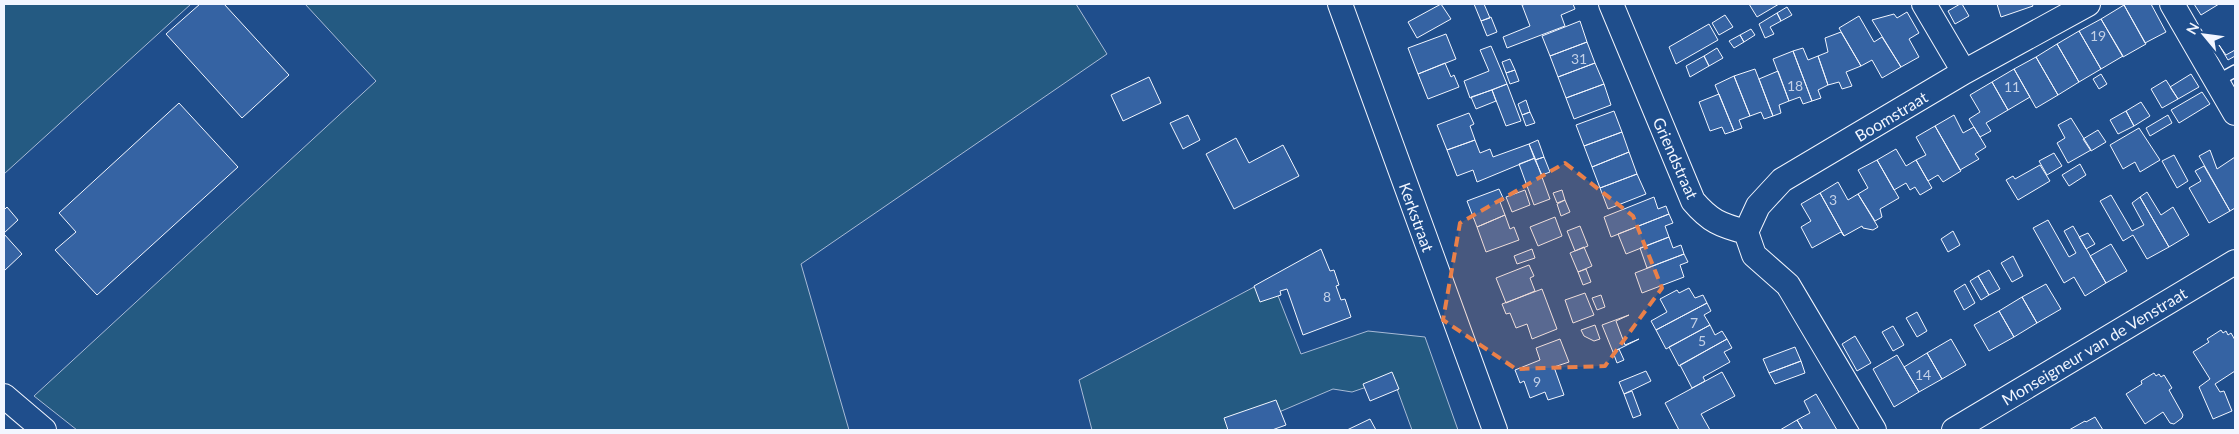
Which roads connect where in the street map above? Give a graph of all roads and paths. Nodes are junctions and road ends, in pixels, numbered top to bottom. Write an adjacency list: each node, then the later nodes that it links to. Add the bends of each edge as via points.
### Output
1 (1340, 4): 14 (street, Kerkstraat)
2 (1611, 4): 10 (street, Griendstraat, via 1692,201 1721,226)
3 (1924, 4): 7 (street)
4 (2088, 4): 6 (street, Boomstraat)
5 (2172, 4): 8 (street)
6 (2053, 12): 7 (street, Boomstraat)
7 (1964, 72): 10 (street, Boomstraat, via 1782,180 1758,206)
8 (2226, 76): 9 (street)
9 (2235, 113)
10 (1746, 232): 15 (street, via 1754,255 1788,285)
11 (2235, 262): 16 (street, Monseigneur van de Venstraat)
12 (4, 396): 13 (street)
13 (44, 430)
14 (1495, 430)
15 (1874, 430)
16 (1954, 430)

